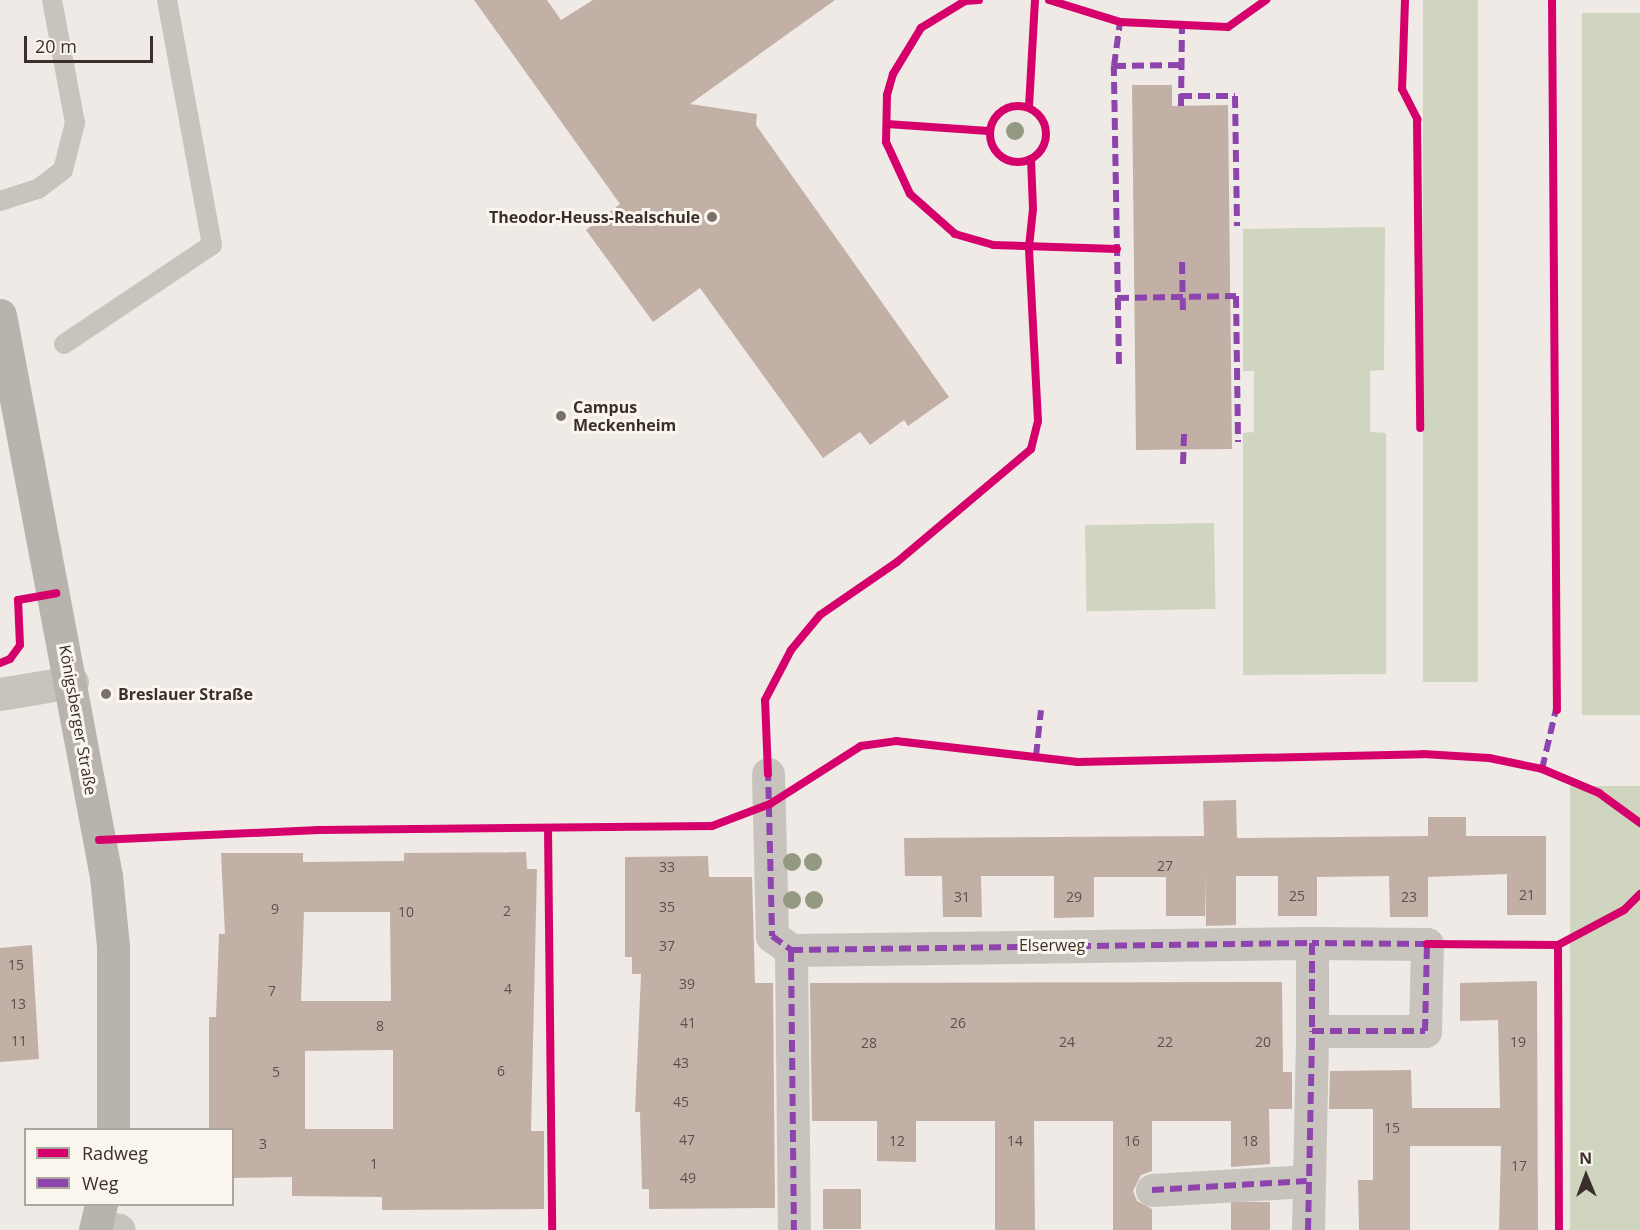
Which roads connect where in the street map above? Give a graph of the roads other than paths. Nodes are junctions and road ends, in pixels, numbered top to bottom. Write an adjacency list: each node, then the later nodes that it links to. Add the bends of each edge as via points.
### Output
1 (52, 0): 3 (lane, via 75,123 63,170 38,189)
2 (167, 0): 5 (lane, via 212,245)
3 (0, 201)
4 (0, 315): 6 (street, Königsberger Straße)
5 (64, 344)
6 (72, 682): 7 (street); 12 (street, Königsberger Straße, via 106,876 113,946)
7 (0, 694)
8 (768, 774): 10 (street, via 772,936)
9 (1312, 943): 10 (street, Elserweg); 11 (street); 11 (street, Elserweg, via 1427,944 1425,1031)
10 (791, 950): 15 (street)
11 (1312, 1031): 13 (street)
12 (113, 1128)
13 (1307, 1181): 14 (street); 16 (street)
14 (1152, 1190)
15 (794, 1230)
16 (1308, 1230)

